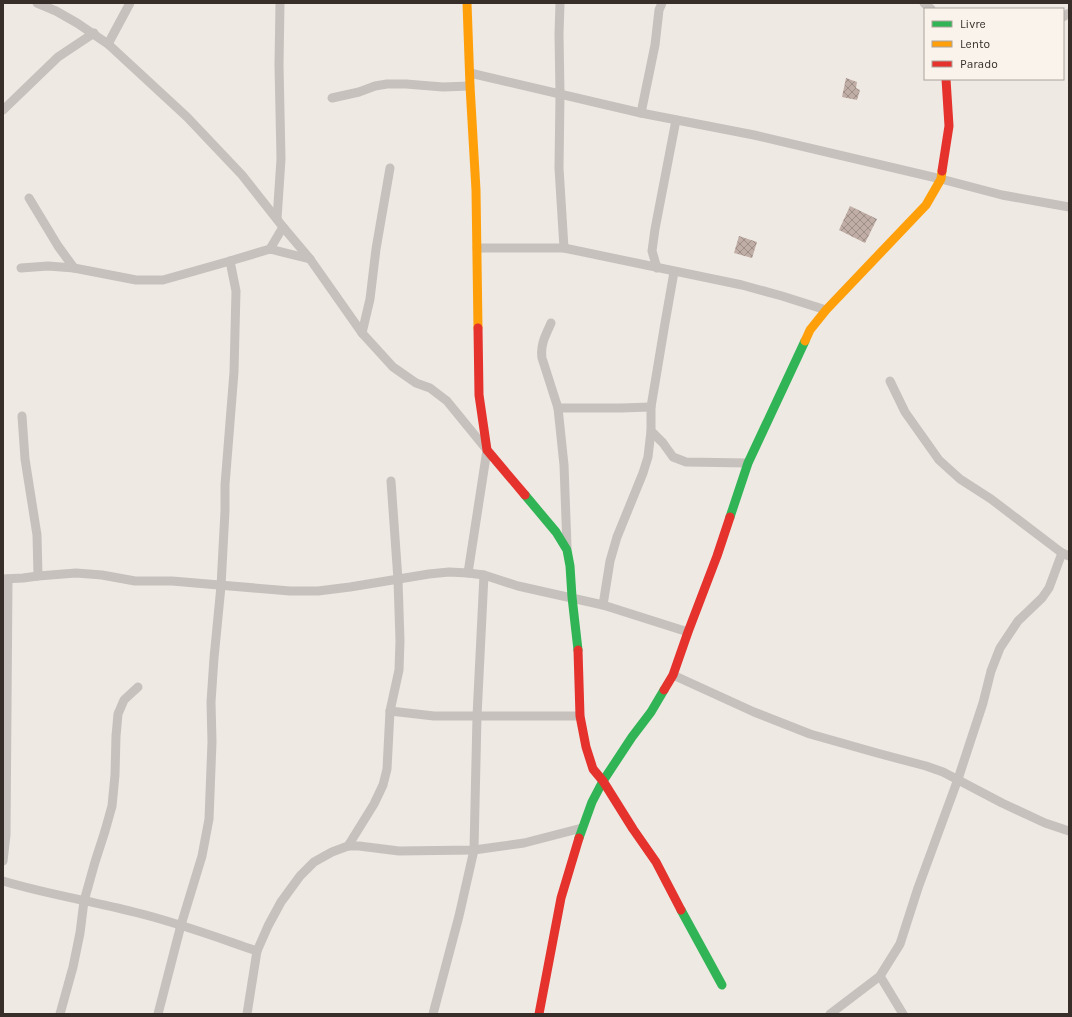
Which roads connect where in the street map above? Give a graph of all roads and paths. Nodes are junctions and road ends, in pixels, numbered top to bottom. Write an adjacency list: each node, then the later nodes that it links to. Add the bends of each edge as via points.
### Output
1 (37, 3): 7 (street)
2 (130, 3): 8 (street)
3 (280, 3): 21 (street, via 281,159)
4 (467, 3): 9 (street)
5 (560, 3): 12 (street)
6 (662, 3): 15 (street)
7 (94, 33): 8 (street); 14 (street, via 58,57)
8 (108, 44): 21 (street, via 187,117 242,175)
9 (470, 73): 11 (street); 12 (street)
10 (946, 80): 18 (street, via 949,126)
11 (470, 86): 13 (street, via 387,84); 24 (street, via 476,190)
12 (560, 94): 15 (street); 25 (street, via 559,168)
13 (332, 98)
14 (3, 110)
15 (641, 113): 16 (street)
16 (676, 120): 18 (street, via 754,135); 26 (street)
17 (390, 168): 36 (street, via 370,299)
18 (941, 179): 20 (street, via 1002,195); 34 (street, via 926,205)
19 (28, 198): 31 (street)
20 (1069, 207)
21 (277, 219): 22 (street)
22 (283, 227): 23 (street); 27 (street)
23 (270, 248): 27 (street); 28 (street)
24 (476, 248): 25 (street); 42 (street, via 479,396)
25 (564, 248): 29 (street)
26 (652, 251): 29 (street); 32 (street)
27 (310, 259): 36 (street)
28 (230, 261): 31 (street, via 163,280 136,280); 52 (street, via 236,291 234,372 225,485)
29 (641, 264): 32 (street)
30 (21, 268): 31 (street)
31 (74, 268)
32 (657, 268): 33 (street)
33 (674, 272): 34 (street, via 742,285); 38 (street)
34 (826, 310): 43 (street, via 810,330)
35 (551, 323): 39 (street, via 541,350)
36 (362, 333): 42 (street, via 393,367 447,401)
37 (890, 381): 46 (street, via 905,412 939,460 960,479)
38 (651, 406): 39 (street); 41 (street)
39 (558, 408): 45 (street, via 564,465)
40 (22, 416): 49 (street, via 25,459 37,535)
41 (651, 431): 43 (street, via 673,457 679,460); 54 (street, via 648,457 610,561)
42 (487, 450): 45 (street, via 556,532); 47 (street)
43 (748, 463): 55 (street)
44 (391, 481): 51 (street)
45 (567, 550): 53 (street)
46 (1066, 554): 61 (street, via 1042,598 1018,620 1000,648)
47 (468, 573): 48 (street); 51 (street, via 429,574)
48 (484, 575): 53 (street, via 518,586); 59 (street)
49 (38, 576): 50 (street); 52 (street, via 76,573 135,581 172,581)
50 (5, 579): 67 (street, via 6,835)
51 (398, 580): 52 (street, via 318,591); 58 (street, via 400,670)
52 (221, 586): 70 (street, via 211,702 209,819 202,856)
53 (572, 598): 54 (street); 60 (street, via 578,650)
54 (604, 605): 55 (street)
55 (688, 632): 56 (street)
56 (673, 675): 61 (street, via 810,734 926,766); 62 (street, via 651,712)
57 (138, 687): 69 (street, via 124,700 118,714 112,806)
58 (390, 711): 59 (street, via 434,716); 65 (street, via 387,769 383,785)
59 (477, 716): 60 (street); 66 (street)
60 (580, 716): 62 (street, via 593,768)
61 (958, 779): 64 (street, via 1002,803); 72 (street, via 900,944)
62 (603, 781): 63 (street); 73 (street, via 656,862)
63 (582, 828): 66 (street, via 524,843); 78 (street, via 561,898)
64 (1069, 831)
65 (348, 846): 66 (street, via 399,851); 71 (street, via 314,862 300,876 281,902)
66 (474, 850): 77 (street)
67 (3, 861)
68 (3, 881): 69 (street)
69 (84, 901): 70 (street); 74 (street, via 73,967)
70 (181, 925): 71 (street); 75 (street)
71 (257, 951): 76 (street)
72 (880, 976): 79 (street); 80 (street)
73 (722, 984)
74 (60, 1014)
75 (158, 1014)
76 (247, 1014)
77 (433, 1014)
78 (539, 1014)
79 (830, 1014)
80 (903, 1014)

